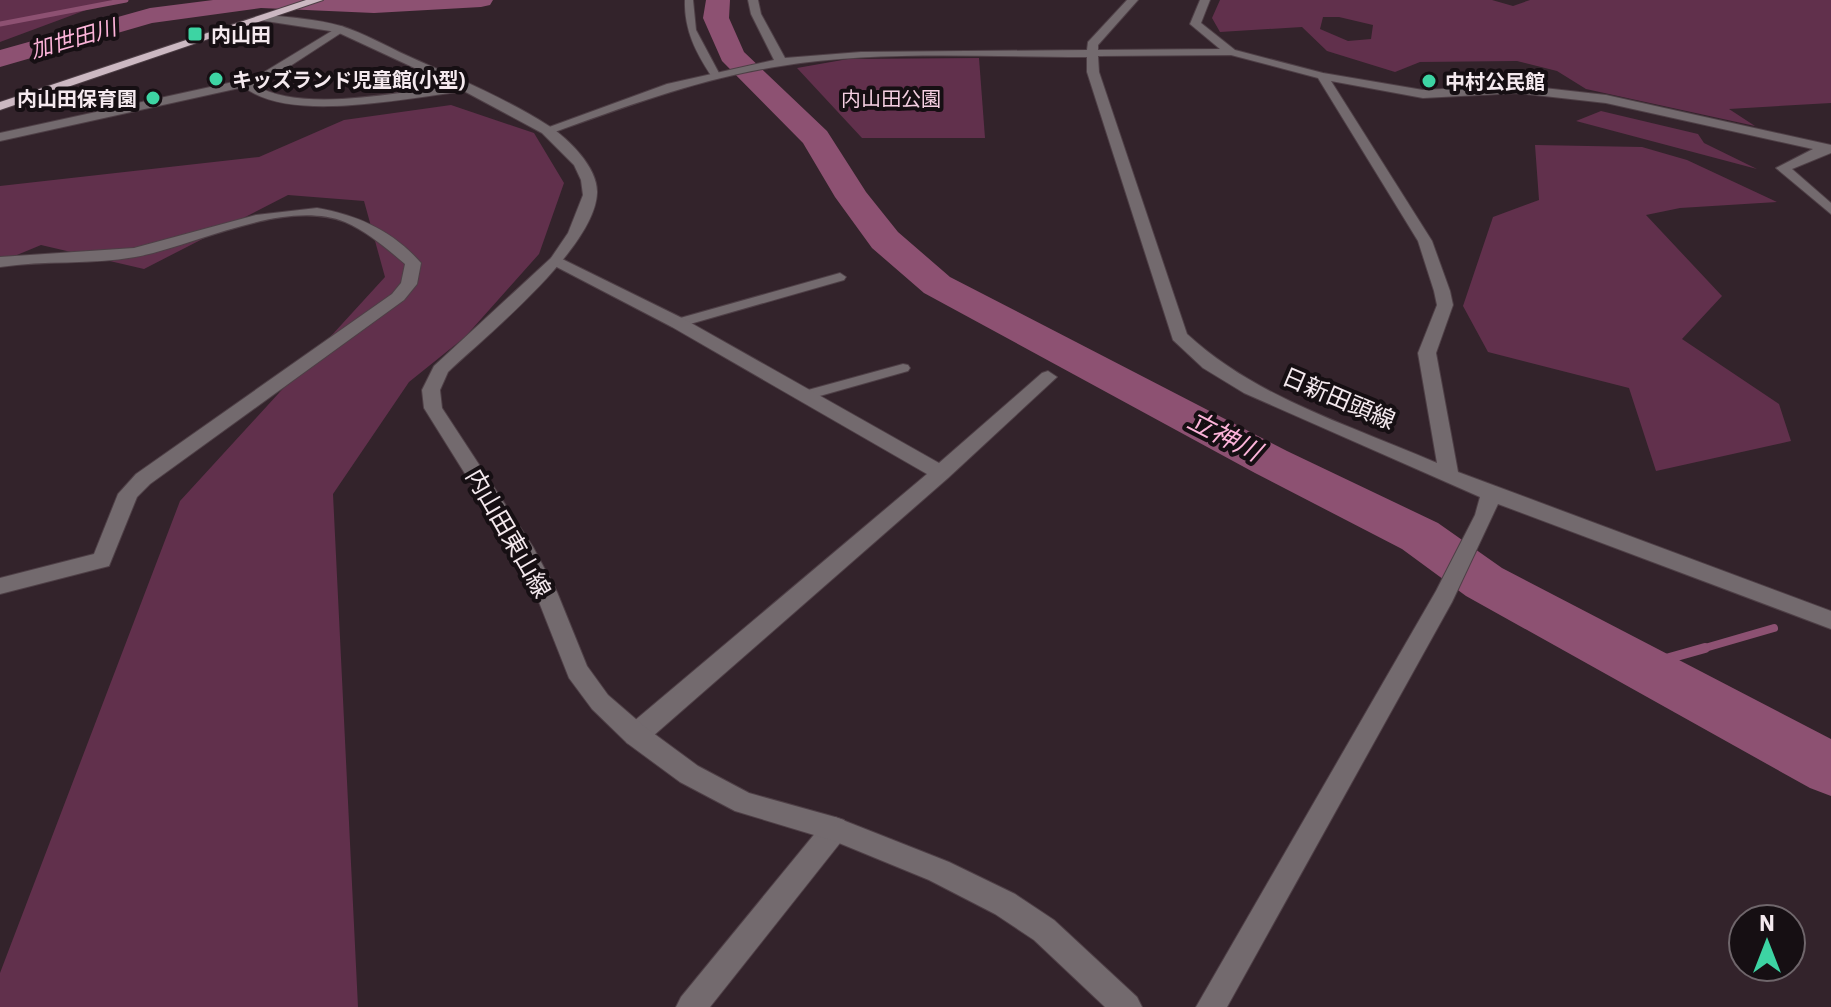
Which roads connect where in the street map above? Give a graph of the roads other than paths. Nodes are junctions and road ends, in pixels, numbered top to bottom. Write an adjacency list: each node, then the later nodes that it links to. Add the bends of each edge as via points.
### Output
1 (317, 0): 6 (highway)
2 (689, 0): 11 (lane, via 690,28 700,52)
3 (753, 0): 10 (street)
4 (1133, 0): 8 (street, via 1092,44)
5 (1205, 0): 9 (street, via 1195,24)
6 (263, 18): 7 (street, 内山田東山線); 15 (highway)
7 (340, 29): 13 (street); 14 (street, 内山田東山線)
8 (1091, 52): 9 (street); 10 (street, via 861,55); 28 (street, 日新田頭線, via 1093,72 1179,336 1209,364 1250,389)
9 (1231, 52): 12 (street)
10 (781, 62): 11 (street)
11 (719, 74): 16 (street)
12 (1322, 76): 18 (street, via 1423,94 1518,89 1570,93); 28 (street, via 1425,241 1442,291 1445,305 1427,353)
13 (247, 84): 14 (street, via 302,104); 17 (street)
14 (466, 87): 16 (street, 内山田東山線)
15 (0, 106)
16 (547, 130): 20 (street, 内山田東山線, via 580,163 590,195 575,233)
17 (0, 137)
18 (1828, 148): 19 (street, via 1783,168)
19 (1831, 210)
20 (556, 261): 23 (street); 32 (street, 内山田東山線, via 440,370 431,390 433,408 526,553 577,671 600,702)
21 (0, 262): 30 (street, via 131,254 278,214 315,213 337,215 374,231 413,263 409,284 398,297 143,479 128,494 102,560)
22 (840, 277): 23 (lane)
23 (678, 323): 26 (street)
24 (903, 368): 26 (lane)
25 (1048, 377): 27 (street)
26 (802, 396): 27 (street)
27 (941, 473): 32 (street)
28 (1449, 474): 29 (street, 日新田頭線)
29 (1491, 494): 31 (street, 日新田頭線); 36 (street, via 1444,596)
30 (0, 586)
31 (1831, 620)
32 (636, 735): 33 (street, 内山田東山線, via 689,774 744,803)
33 (835, 829): 34 (street); 35 (street, 内山田東山線, via 1005,904 1044,930)
34 (691, 1007)
35 (1127, 1007)
36 (1211, 1007)

